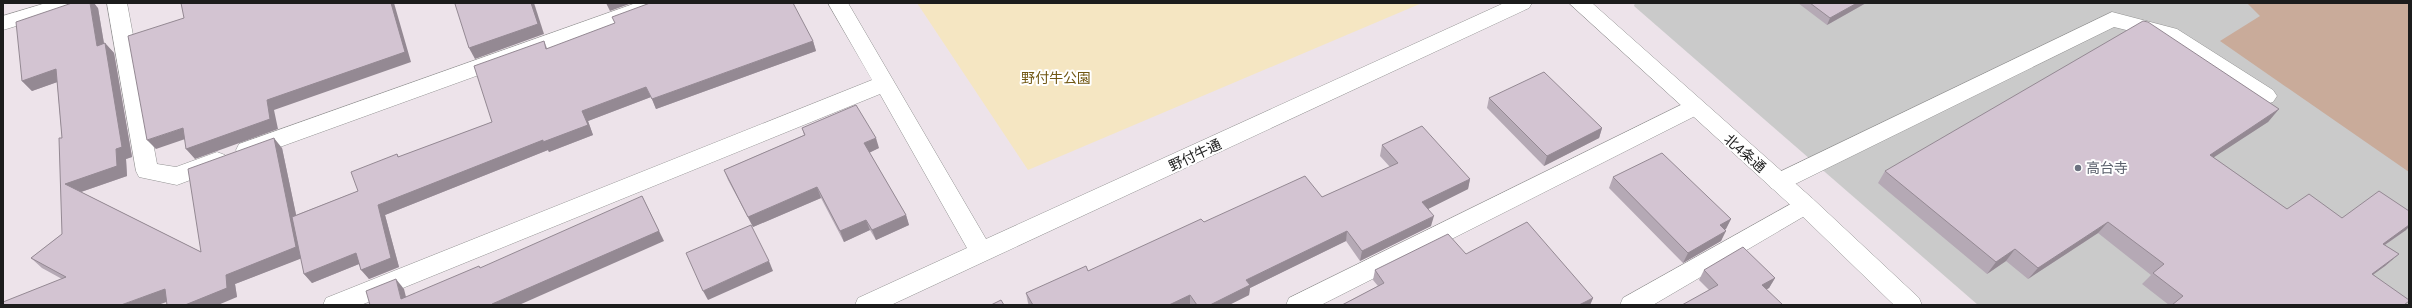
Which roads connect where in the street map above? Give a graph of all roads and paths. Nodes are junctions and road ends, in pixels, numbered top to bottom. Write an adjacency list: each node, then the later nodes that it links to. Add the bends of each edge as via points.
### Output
1 (69, 3): 7 (street)
2 (117, 3): 3 (street, via 147,171 177,176)
3 (657, 3)
4 (838, 3): 8 (street)
5 (1522, 3): 13 (street, 野付牛通)
6 (1579, 3): 10 (street, 北4条通)
7 (3, 23)
8 (884, 84): 13 (street); 14 (street)
9 (2266, 96): 11 (street, via 2170,34 2112,19)
10 (1693, 107): 11 (street, 北4条通); 16 (street)
11 (1779, 182): 12 (street, 北4条通)
12 (1805, 206): 17 (street); 18 (street, 北4条通)
13 (982, 253): 15 (street, 野付牛通)
14 (335, 305)
15 (867, 305)
16 (1298, 305)
17 (1632, 305)
18 (1910, 305)

